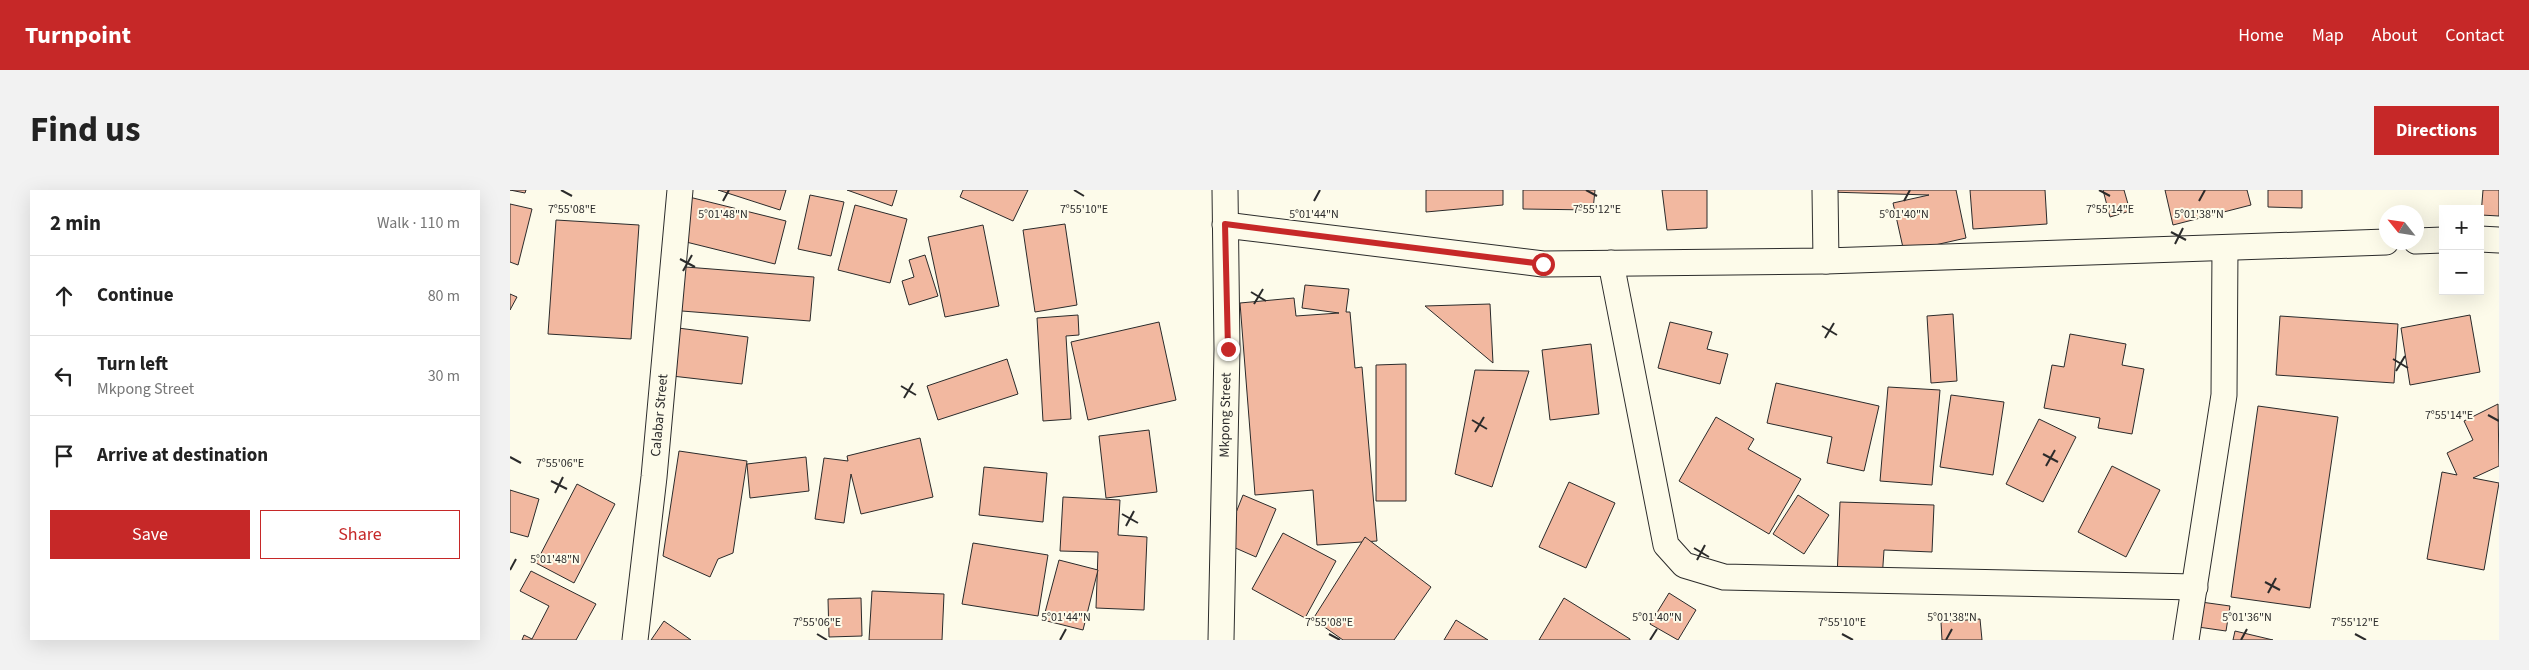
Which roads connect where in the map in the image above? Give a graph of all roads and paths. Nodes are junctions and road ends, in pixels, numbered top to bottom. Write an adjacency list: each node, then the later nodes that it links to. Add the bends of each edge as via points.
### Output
1 (680, 190): 14 (street, Calabar Street, via 654,478)
2 (1225, 190): 4 (street, Mkpong Street)
3 (1825, 190): 11 (street)
4 (1225, 224): 12 (street, via 1543,264); 15 (street, Mkpong Street, via 1228,349)
5 (2484, 239): 7 (street)
6 (2439, 240): 8 (street)
7 (2499, 240)
8 (2424, 241)
9 (2379, 242): 10 (street)
10 (2225, 249): 11 (street); 13 (street, via 2224,395)
11 (1826, 261): 12 (street)
12 (1611, 263): 13 (street, via 1666,545 1684,565 1724,577)
13 (2194, 588): 16 (street)
14 (634, 640)
15 (1221, 640)
16 (2186, 640)

